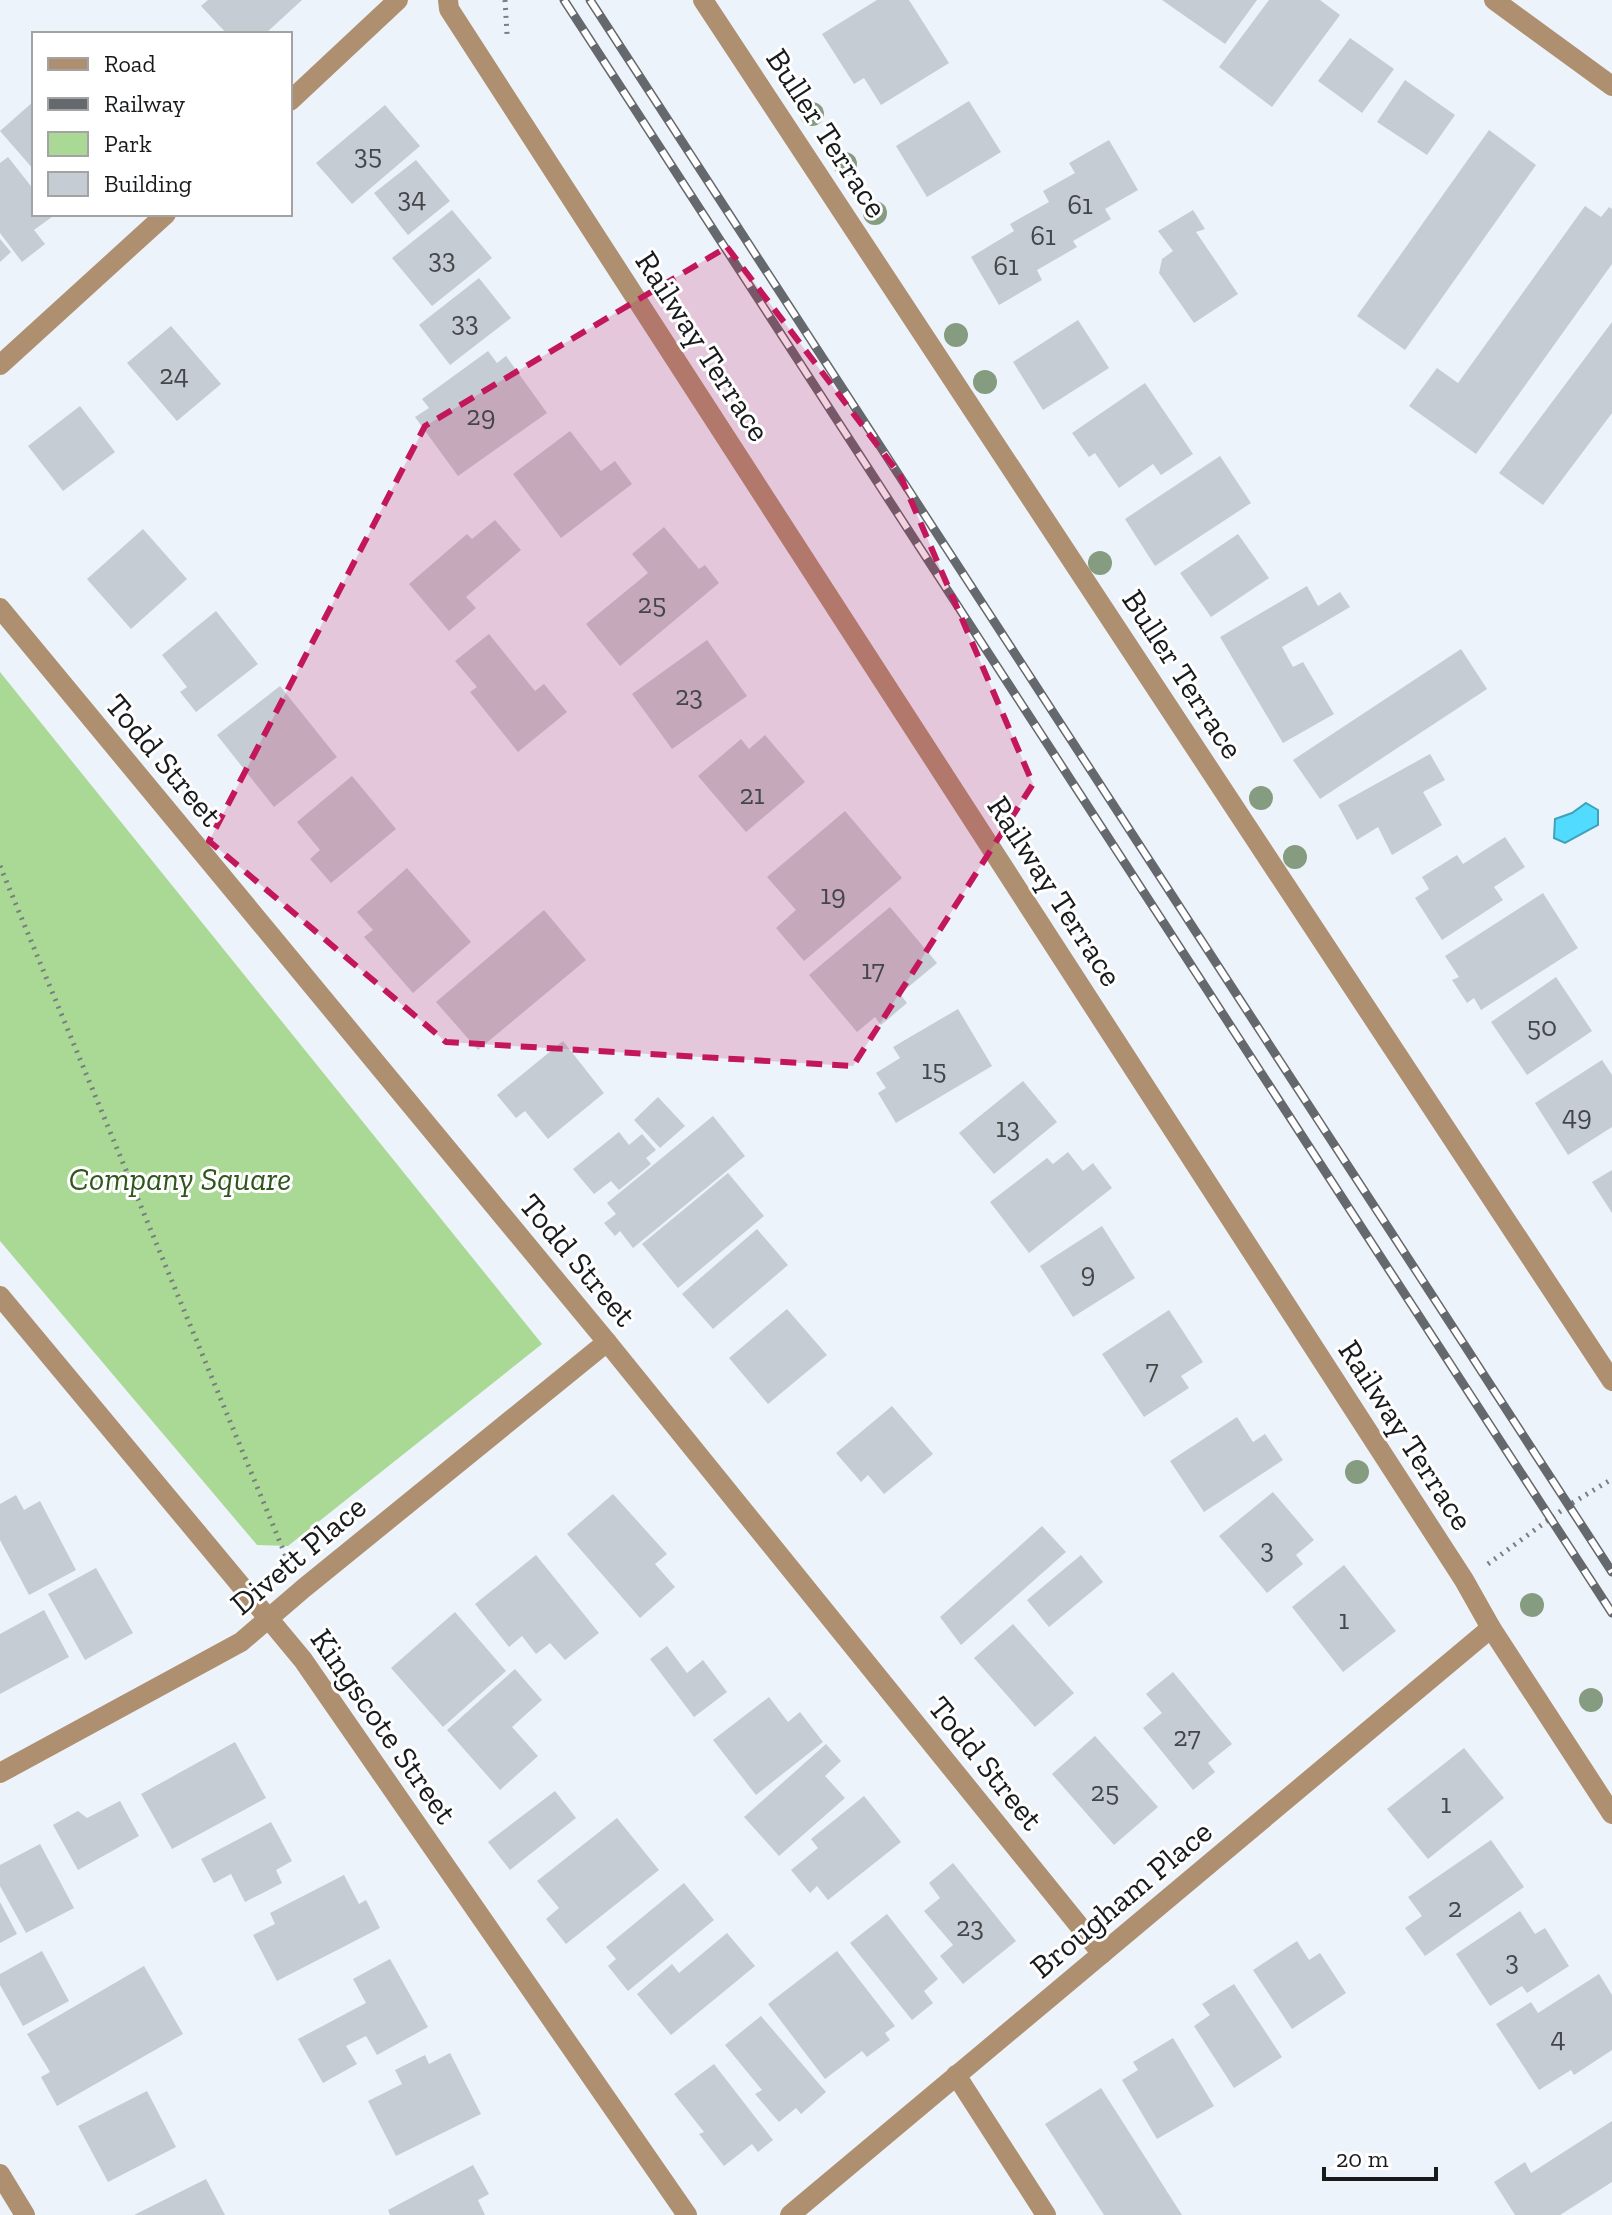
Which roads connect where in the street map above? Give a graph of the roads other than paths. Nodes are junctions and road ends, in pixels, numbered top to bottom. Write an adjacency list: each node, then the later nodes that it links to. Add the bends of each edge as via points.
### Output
1 (398, 0): 6 (street)
2 (448, 0): 14 (street, Railway Terrace, via 449,9)
3 (703, 0): 12 (street, Buller Terrace)
4 (1494, 0): 5 (street)
5 (1612, 86)
6 (292, 99)
7 (164, 216): 8 (street)
8 (0, 365)
9 (0, 608): 11 (street, Todd Street)
10 (0, 1296): 13 (street, Kingscote Street)
11 (607, 1342): 13 (street, Divett Place); 17 (street, Todd Street)
12 (1612, 1381)
13 (270, 1618): 15 (street, Divett Place, via 241,1642); 21 (street, Kingscote Street)
14 (1491, 1628): 16 (street, Railway Terrace); 17 (street, Brougham Place)
15 (0, 1773)
16 (1612, 1814)
17 (1102, 1954): 18 (street, Brougham Place)
18 (956, 2075): 22 (street, Brougham Place); 23 (street)
19 (0, 2174): 20 (street)
20 (25, 2215)
21 (687, 2215)
22 (790, 2215)
23 (1046, 2215)

